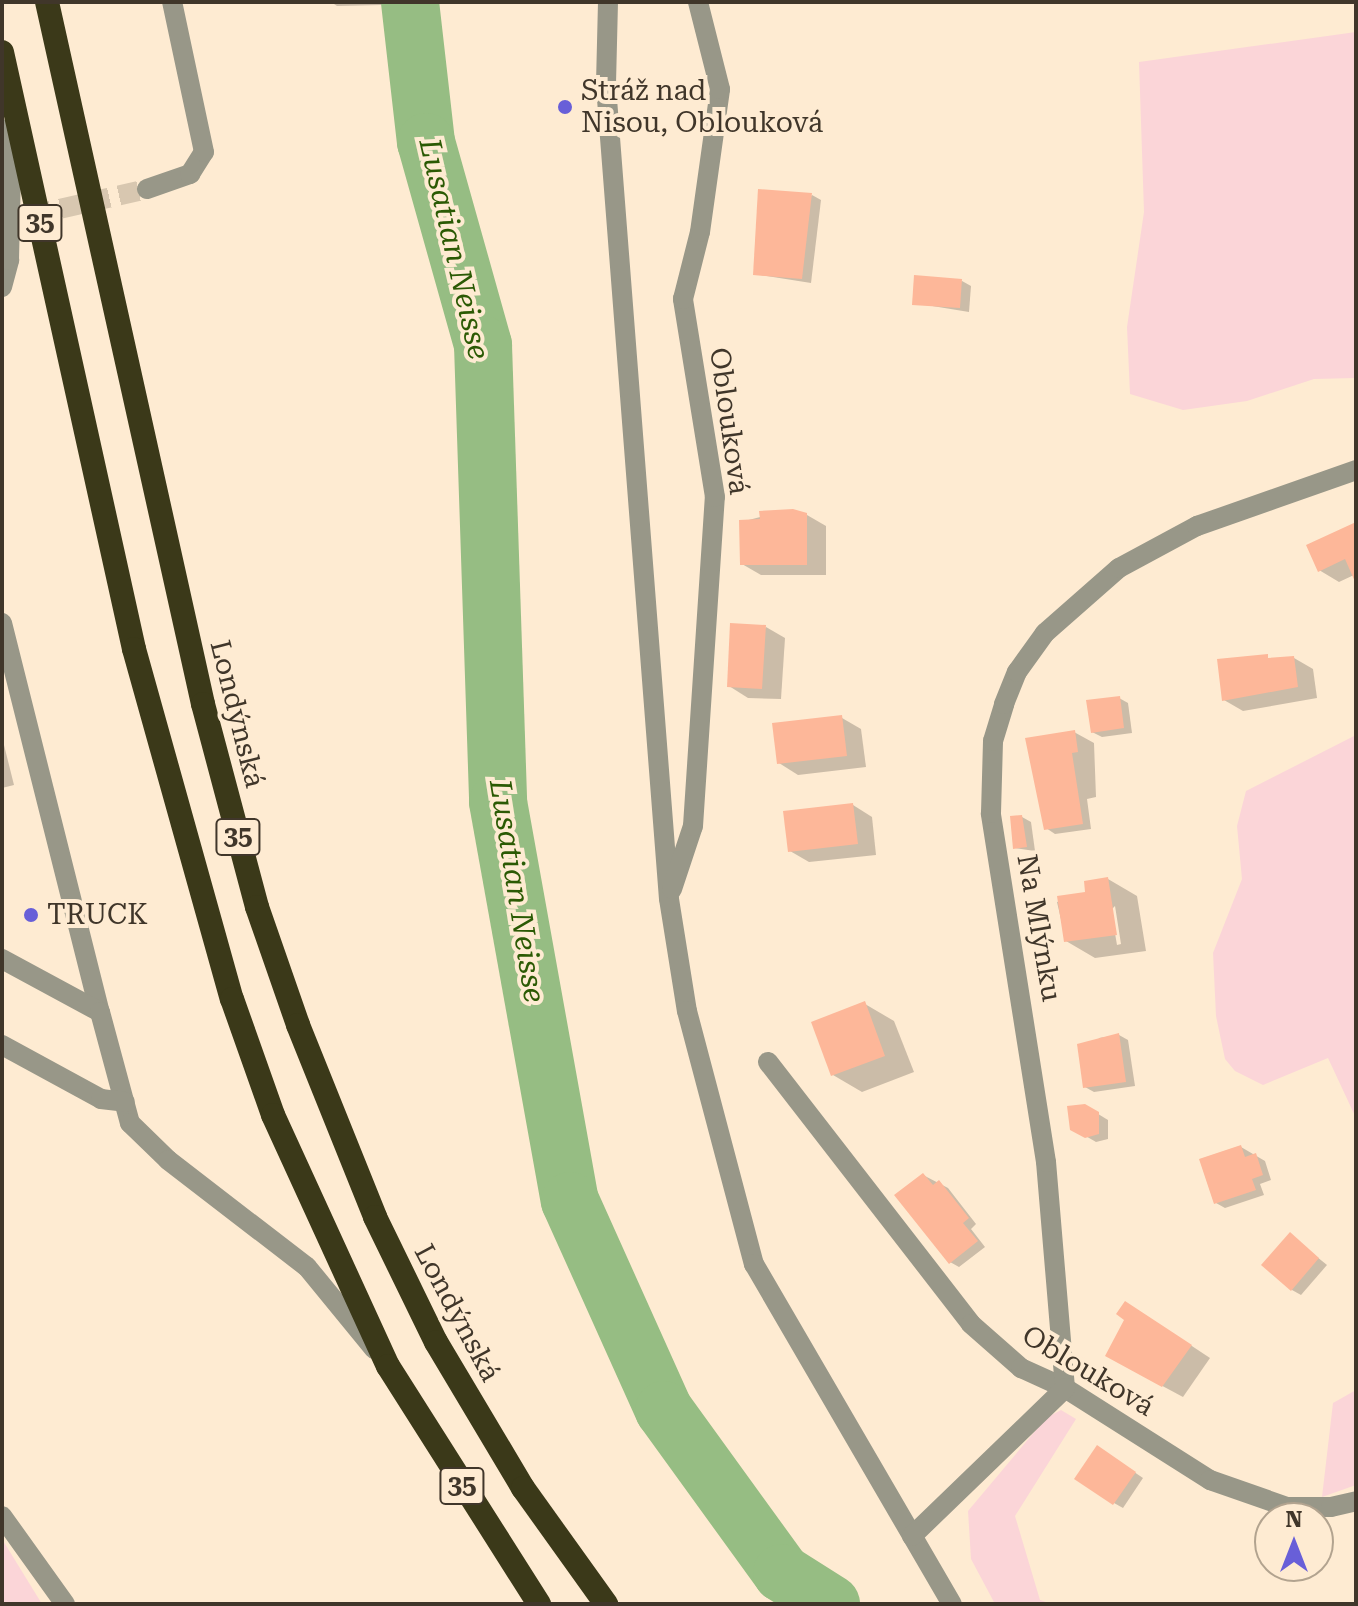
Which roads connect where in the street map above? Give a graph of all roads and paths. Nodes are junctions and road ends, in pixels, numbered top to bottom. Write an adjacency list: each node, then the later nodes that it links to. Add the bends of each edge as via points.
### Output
1 (47, 2): 24 (highway, Londýnská / 35, via 203,704 257,907 298,1025 375,1217 430,1330 523,1488)
2 (172, 2): 7 (street, via 204,152 190,174)
3 (608, 2): 11 (street, via 606,86)
4 (698, 2): 11 (street, Oblouková, via 720,89 700,232 683,299 715,497 693,826)
5 (2, 52): 6 (highway, 35)
6 (13, 102): 8 (street, via 9,260); 17 (highway, 35, via 134,649 195,881 273,1115)
7 (147, 189)
8 (2, 287)
9 (1356, 470): 18 (street, Na Mlýnku, via 1197,526 1119,568 1045,633 1017,672 1004,704 993,741 991,813 1046,1162)
10 (2, 623): 13 (street)
11 (669, 899): 21 (street, via 687,1011 754,1264)
12 (2, 959): 13 (street)
13 (100, 1012): 16 (street)
14 (2, 1045): 16 (street, via 101,1099)
15 (768, 1062): 18 (street, Oblouková, via 971,1324 1021,1368)
16 (125, 1102): 17 (street, via 130,1123 168,1160 307,1267)
17 (388, 1366): 23 (highway, 35)
18 (1065, 1388): 19 (street, Oblouková, via 1210,1480 1287,1507); 21 (street)
19 (1356, 1501)
20 (2, 1516): 22 (street)
21 (912, 1536): 25 (street)
22 (65, 1604)
23 (539, 1604)
24 (606, 1604)
25 (952, 1604)

